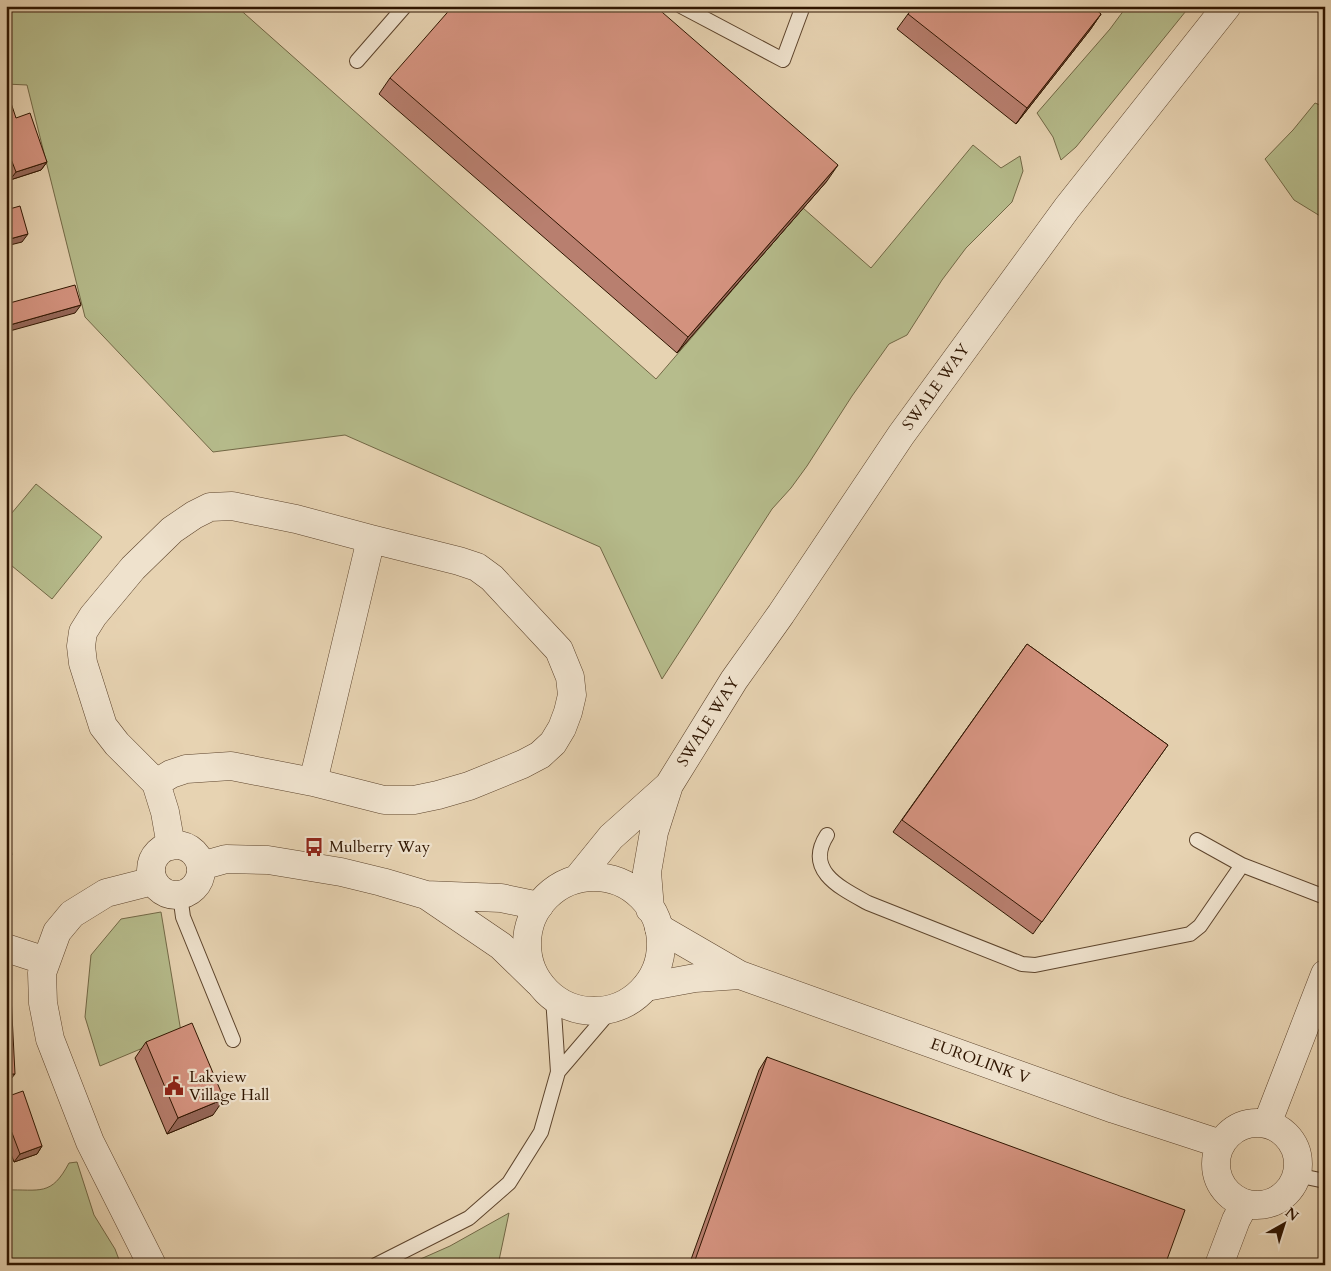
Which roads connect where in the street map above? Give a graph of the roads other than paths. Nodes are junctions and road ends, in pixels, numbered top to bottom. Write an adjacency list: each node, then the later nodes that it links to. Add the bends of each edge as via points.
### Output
1 (405, 6): 5 (lane)
2 (681, 6): 3 (lane, via 783,60)
3 (803, 6)
4 (1227, 6): 9 (street, SWALE WAY, via 1068,208 901,435 734,680)
5 (357, 61)
6 (371, 539): 7 (street, via 232,506 210,507 172,530 133,568 93,616 83,632 81,646 83,663 103,726); 8 (street); 8 (street, via 459,561 477,567 492,578 558,650 570,677 572,694 568,712 553,743 540,755 469,786 438,795 414,800 384,800)
7 (156, 782): 8 (street, via 186,770 231,766); 12 (street)
8 (313, 782)
9 (669, 785): 15 (street, SWALE WAY, via 611,837); 21 (street, SWALE WAY, via 654,832 647,872)
10 (827, 836): 13 (lane, via 821,844 822,868 834,883 846,891 1022,964 1035,965 1190,934 1200,926)
11 (1196, 840): 13 (lane)
12 (171, 846): 14 (street, via 192,851); 16 (street, via 155,856 151,873)
13 (1242, 865): 19 (lane)
14 (201, 866): 17 (street, via 194,888); 18 (street, via 226,859 268,860 341,872)
15 (577, 880): 20 (street, via 556,890); 21 (street, via 598,878 618,882 637,893)
16 (153, 881): 17 (street, via 164,893); 23 (street, via 106,893 72,914 57,932)
17 (180, 895): 29 (lane, via 183,917)
18 (426, 895): 20 (street, via 501,898); 27 (street, via 501,946)
19 (1325, 897)
20 (539, 906): 27 (street, via 530,924 527,944 530,964)
21 (655, 918): 25 (street, EUROLINK V); 26 (street, via 661,948 657,969)
22 (6, 948): 23 (street)
23 (46, 961): 36 (street, via 42,973 43,1003 50,1039 90,1142)
24 (1325, 974): 31 (street)
25 (740, 976): 26 (street, EUROLINK V, via 695,978); 32 (street, EUROLINK V)
26 (646, 986): 28 (street, via 631,1001)
27 (546, 990): 28 (street, via 571,1007 591,1011); 30 (lane)
28 (612, 1009): 30 (lane)
29 (233, 1040)
30 (558, 1072): 37 (lane, via 541,1132 509,1183 469,1218)
31 (1267, 1124): 32 (street, via 1253,1122 1240,1126); 33 (street, via 1289,1138 1298,1162)
32 (1221, 1144): 35 (street, via 1216,1158 1222,1186)
33 (1296, 1175): 34 (lane); 35 (street, via 1282,1196 1258,1204)
34 (1325, 1181)
35 (1245, 1202): 38 (street)
36 (152, 1265)
37 (376, 1265)
38 (1219, 1265)

